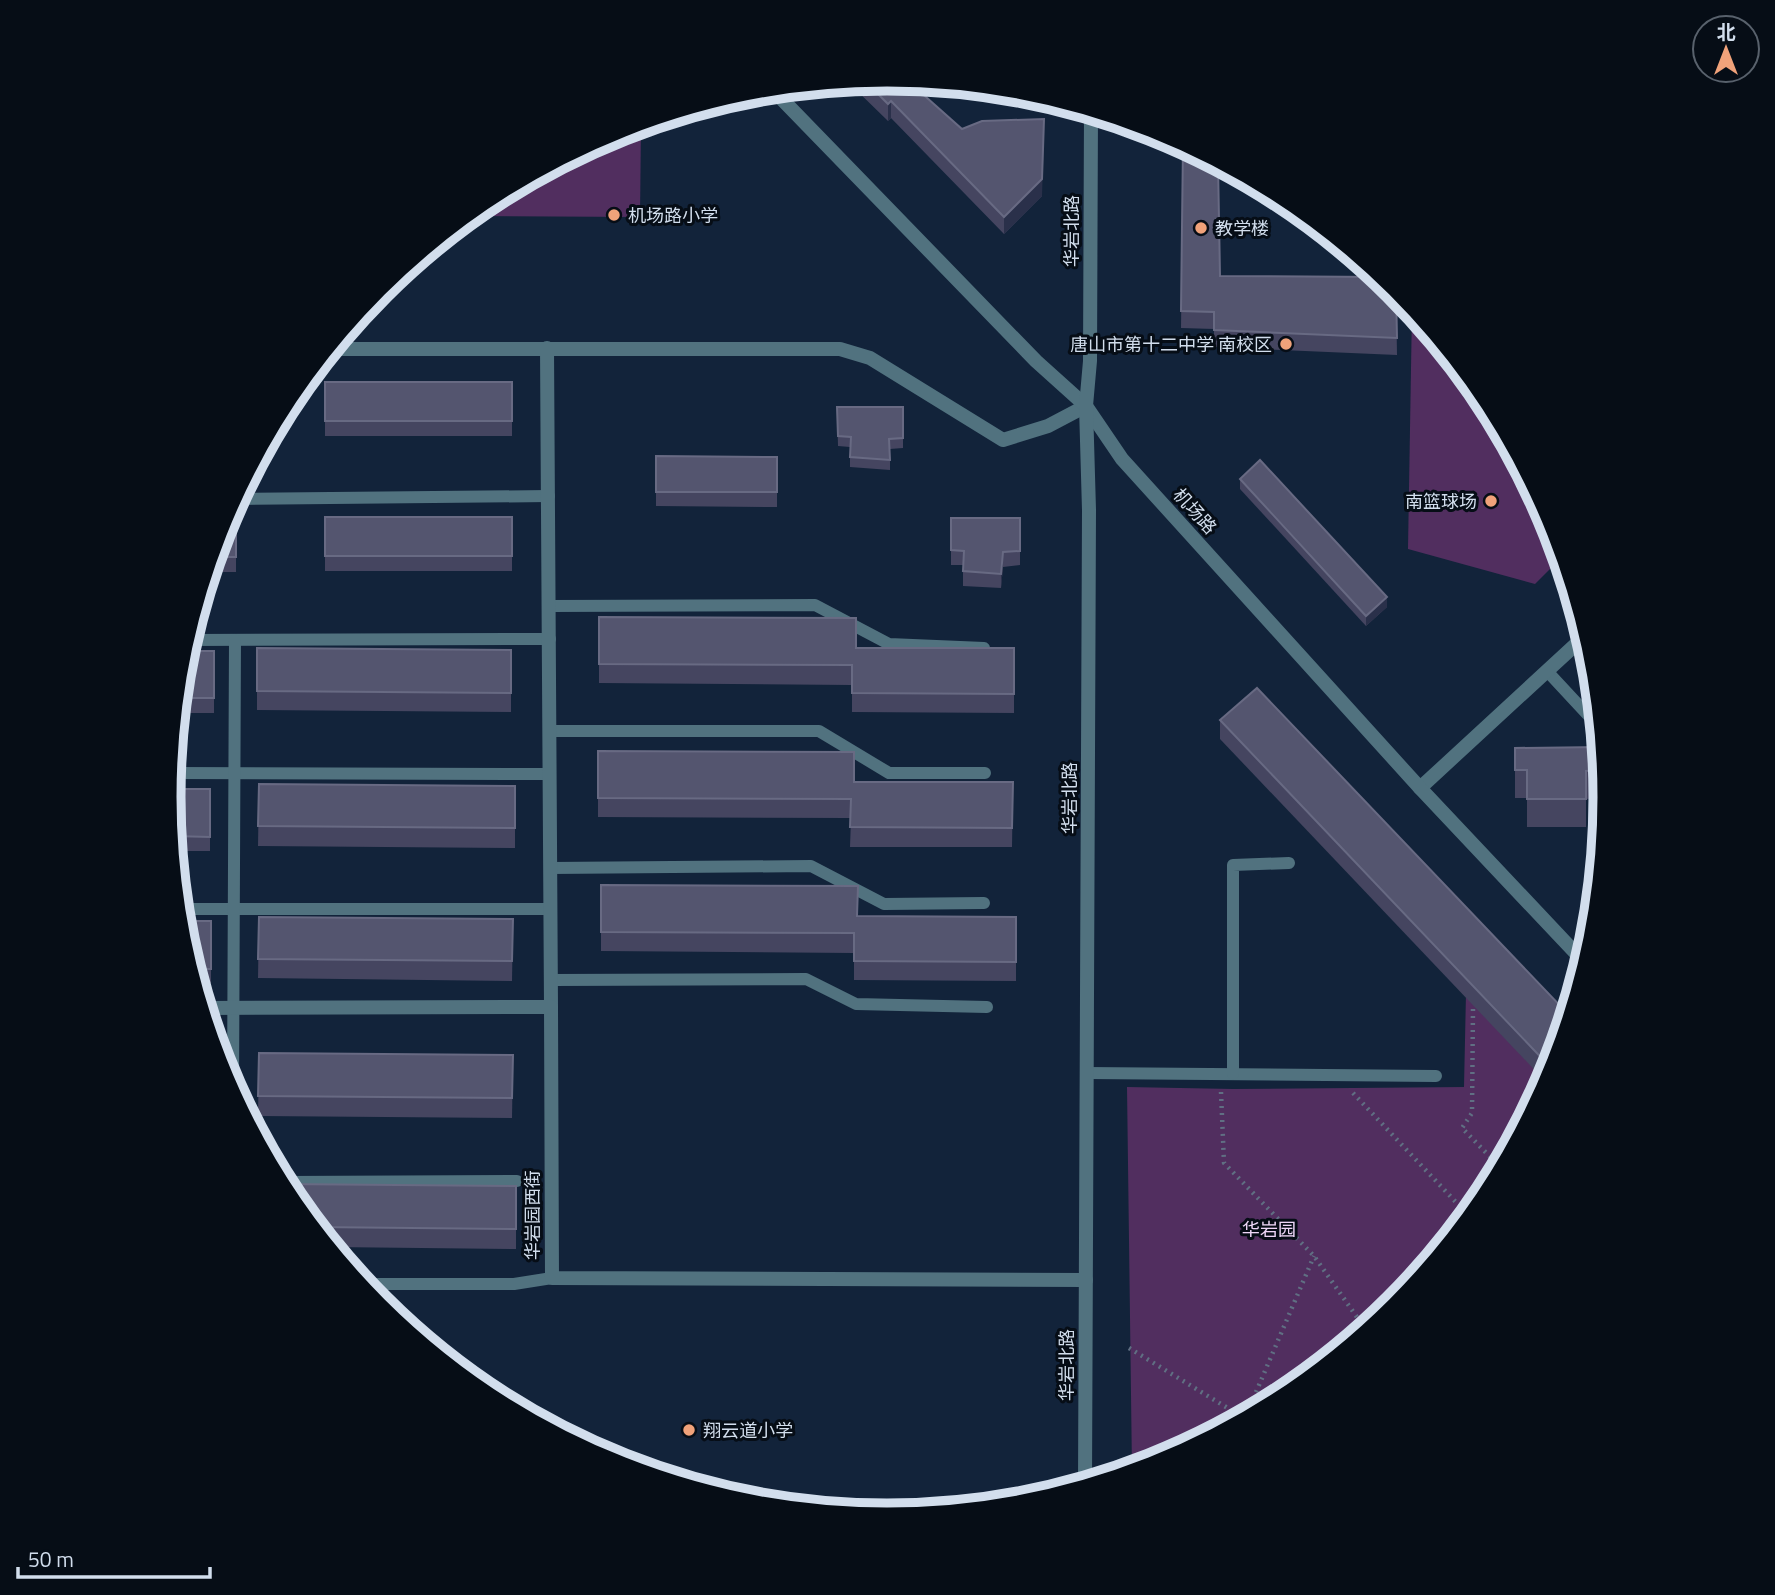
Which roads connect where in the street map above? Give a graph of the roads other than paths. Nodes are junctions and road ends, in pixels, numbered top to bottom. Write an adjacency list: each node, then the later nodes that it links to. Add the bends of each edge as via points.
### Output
1 (782, 99): 5 (street, 机场路)
2 (1091, 121): 5 (street, 华岩北路)
3 (547, 348): 4 (street); 5 (street, via 840,349 870,358 1003,440 1048,426); 6 (street, 华岩园西街)
4 (342, 349)
5 (1086, 406): 21 (street, 机场路, via 1122,459); 35 (street, 华岩北路)
6 (549, 496): 7 (lane); 8 (street, 华岩园西街)
7 (248, 499)
8 (550, 606): 9 (street, 华岩园西街); 13 (lane, via 815,605 890,644)
9 (550, 639): 11 (lane); 16 (street, 华岩园西街)
10 (199, 640): 11 (lane)
11 (235, 640): 19 (lane)
12 (1576, 644): 14 (street)
13 (984, 648)
14 (1547, 670): 15 (lane); 21 (street)
15 (1589, 716)
16 (550, 731): 17 (lane, via 819,731 890,773); 20 (street, 华岩园西街)
17 (985, 773)
18 (182, 774): 19 (lane)
19 (234, 774): 20 (lane); 26 (lane)
20 (550, 774): 23 (street, 华岩园西街)
21 (1420, 788): 28 (street, 机场路)
22 (1289, 863): 36 (lane, via 1233,865)
23 (550, 868): 24 (lane, via 811,866 884,904); 27 (street, 华岩园西街)
24 (984, 903)
25 (190, 909): 26 (lane)
26 (234, 909): 27 (lane); 33 (lane)
27 (550, 909): 29 (street, 华岩园西街)
28 (1576, 953)
29 (551, 980): 30 (street, 华岩园西街); 31 (lane, via 806,979 856,1004)
30 (551, 1007): 33 (street); 40 (street, 华岩园西街)
31 (987, 1007)
32 (213, 1008): 33 (street)
33 (234, 1008): 34 (lane)
34 (233, 1064)
35 (1086, 1073): 36 (lane); 41 (street, 华岩北路)
36 (1227, 1074): 37 (lane)
37 (1436, 1076)
38 (517, 1181): 39 (lane)
39 (295, 1182)
40 (552, 1279): 41 (street, 华岩园西街); 42 (lane, via 514,1284)
41 (1086, 1280): 43 (street, 华岩北路)
42 (376, 1284)
43 (1085, 1476)

